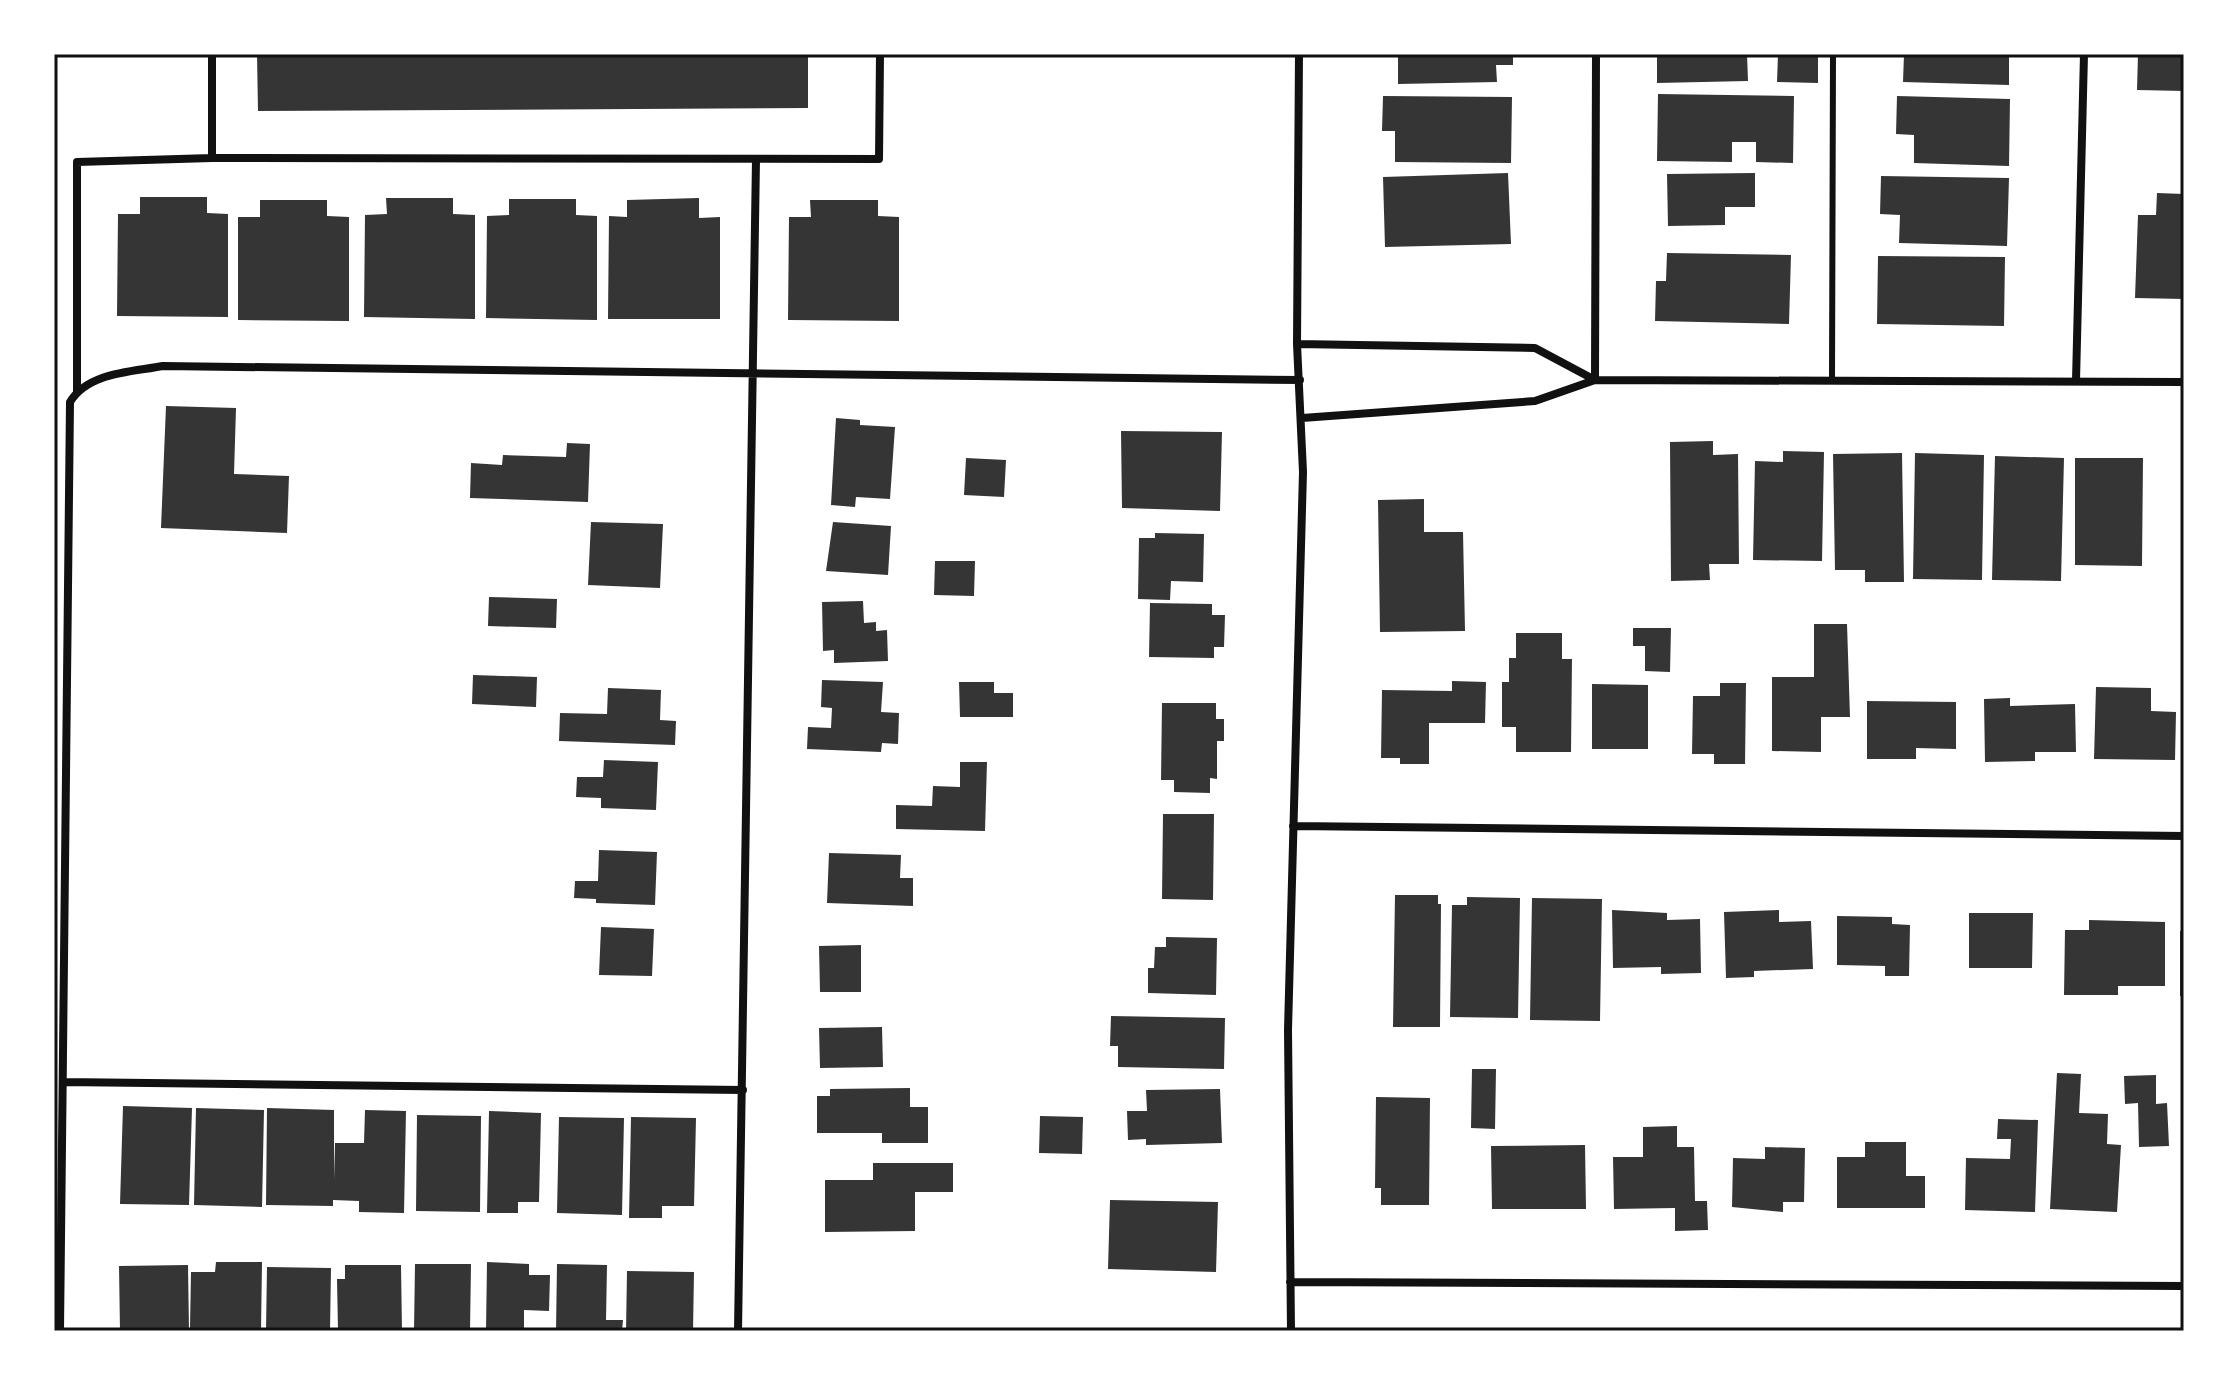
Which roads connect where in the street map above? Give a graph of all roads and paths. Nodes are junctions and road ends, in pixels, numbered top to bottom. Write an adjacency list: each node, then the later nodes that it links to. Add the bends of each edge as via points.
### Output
1 (212, 54): 7 (street)
2 (880, 54): 8 (street, via 879,159)
3 (1299, 54): 9 (street)
4 (1596, 54): 12 (street)
5 (1833, 54): 13 (lane)
6 (2084, 54): 14 (street)
7 (212, 158): 8 (street); 16 (street, via 77,162)
8 (756, 159): 10 (street)
9 (1297, 344): 11 (street); 12 (street, via 1535,348)
10 (753, 375): 11 (street); 16 (street, via 163,366 93,381); 21 (street)
11 (1300, 380): 17 (street)
12 (1595, 380): 13 (street); 17 (street, via 1535,401)
13 (1832, 381): 14 (street)
14 (2076, 381): 15 (street)
15 (2184, 382)
16 (77, 392): 20 (street, via 70,402)
17 (1302, 418): 18 (street)
18 (1293, 826): 19 (street); 22 (street)
19 (2184, 836)
20 (63, 1082): 21 (street); 24 (street)
21 (743, 1090): 25 (street)
22 (1290, 1282): 23 (street); 26 (street)
23 (2184, 1286)
24 (60, 1331)
25 (738, 1331)
26 (1291, 1331)

